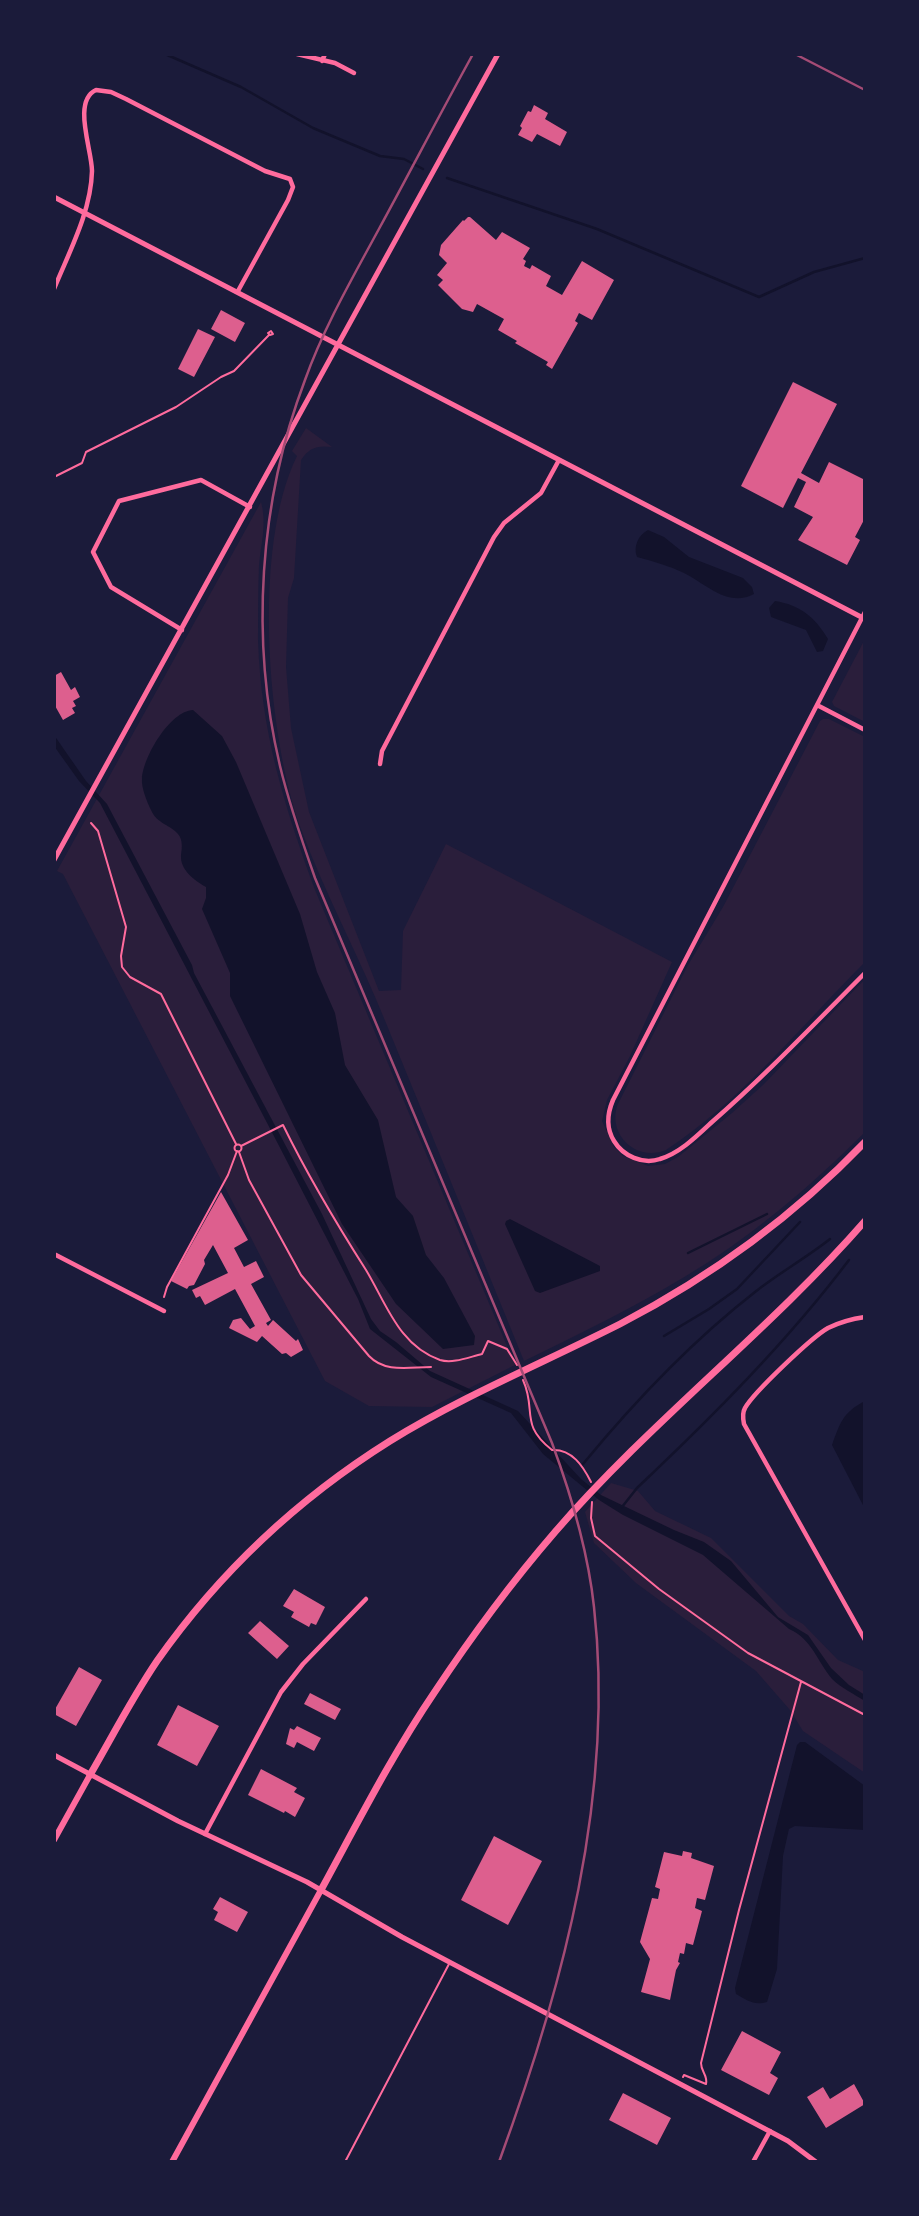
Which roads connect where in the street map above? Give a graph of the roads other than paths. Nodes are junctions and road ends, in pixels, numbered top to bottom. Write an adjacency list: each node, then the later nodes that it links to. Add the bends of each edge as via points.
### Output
1 (297, 54): 4 (street)
2 (325, 54): 4 (street)
3 (498, 54): 10 (main road)
4 (321, 61): 5 (street)
5 (354, 73)
6 (54, 197): 7 (main road)
7 (84, 212): 8 (street); 9 (main road); 9 (street, via 92,175 84,112 93,90 118,96 265,171 290,179 293,187 288,200)
8 (54, 289)
9 (238, 291): 10 (main road)
10 (339, 346): 11 (main road); 12 (main road)
11 (559, 460): 13 (main road); 17 (street, via 541,493 494,537 382,751)
12 (250, 507): 14 (main road); 14 (street, via 201,481 119,502 93,552 111,587)
13 (864, 616): 15 (street)
14 (181, 629): 18 (main road)
15 (817, 705): 16 (street); 19 (street, via 610,1106 608,1125 620,1149 652,1161 674,1153 742,1096)
16 (865, 730)
17 (380, 764)
18 (54, 860)
19 (865, 973)
20 (865, 1142): 28 (highway, via 798,1205 733,1255 666,1298 424,1421 358,1462 306,1502 254,1548 193,1614 157,1662)
21 (865, 1221): 31 (highway, via 616,1465 555,1532 491,1611 433,1694)
22 (54, 1254): 23 (street)
23 (163, 1311)
24 (865, 1317): 26 (street, via 839,1323 817,1335 742,1416)
25 (366, 1599): 29 (street, via 281,1692)
26 (865, 1640)
27 (54, 1755): 28 (main road)
28 (90, 1775): 29 (main road); 30 (main road)
29 (205, 1834): 31 (main road)
30 (54, 1840)
31 (321, 1891): 32 (main road); 34 (main road)
32 (450, 1962): 33 (main road); 35 (lane)
33 (770, 2131): 36 (street); 37 (main road)
34 (172, 2162)
35 (345, 2162)
36 (753, 2162)
37 (816, 2162)

